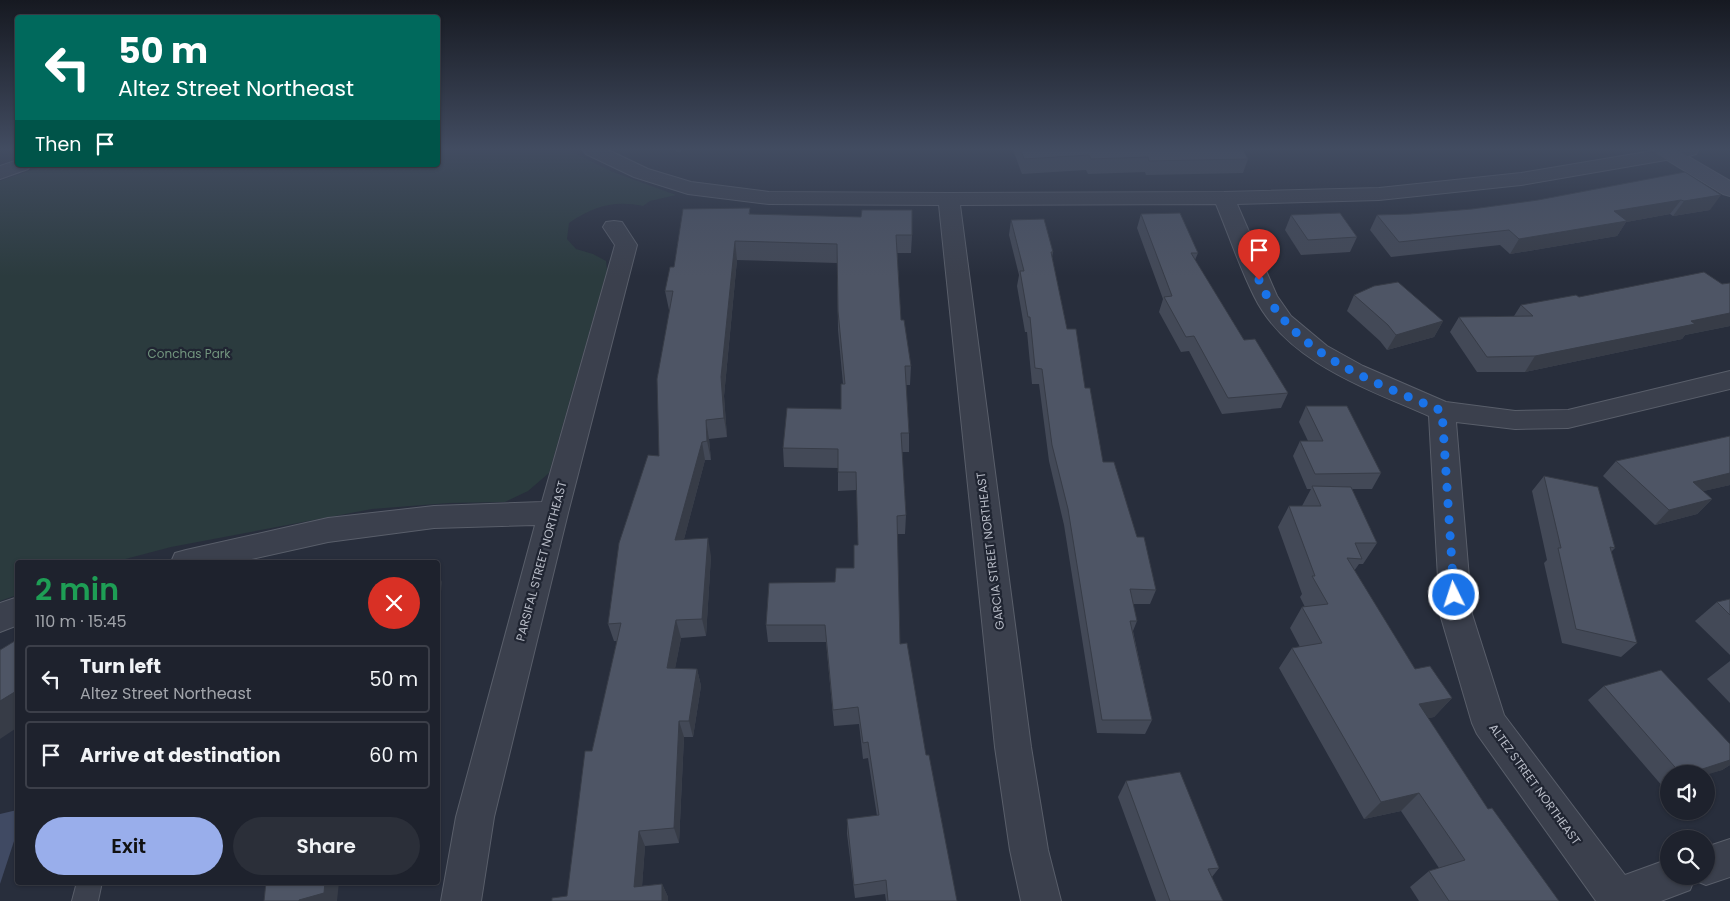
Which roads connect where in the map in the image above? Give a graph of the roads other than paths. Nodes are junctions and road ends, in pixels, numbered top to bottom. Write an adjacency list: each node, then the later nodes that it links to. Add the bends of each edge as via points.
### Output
1 (721, 192): 4 (street, via 769,198)
2 (1397, 192): 3 (street)
3 (1224, 198): 4 (street); 7 (street, via 1266,297 1283,321 1318,352 1354,372)
4 (948, 199): 19 (street, GARCIA STREET NORTHEAST, via 1013,747 1029,850)
5 (614, 227): 8 (street, PARSIFAL STREET NORTHEAST, via 626,245)
6 (1730, 380): 7 (street, via 1568,419 1515,420)
7 (1442, 411): 16 (street, ALTEZ STREET NORTHEAST, via 1456,614 1489,723)
8 (553, 513): 9 (street, via 434,518 328,530); 18 (street, PARSIFAL STREET NORTHEAST, via 475,817)
9 (195, 560)
10 (15, 611): 11 (street)
11 (0, 618)
12 (1730, 858): 13 (street)
13 (1715, 863)
14 (1660, 882): 16 (street)
15 (89, 885): 17 (lane)
16 (1618, 899)
17 (85, 901)
18 (461, 901)
19 (1041, 901)

